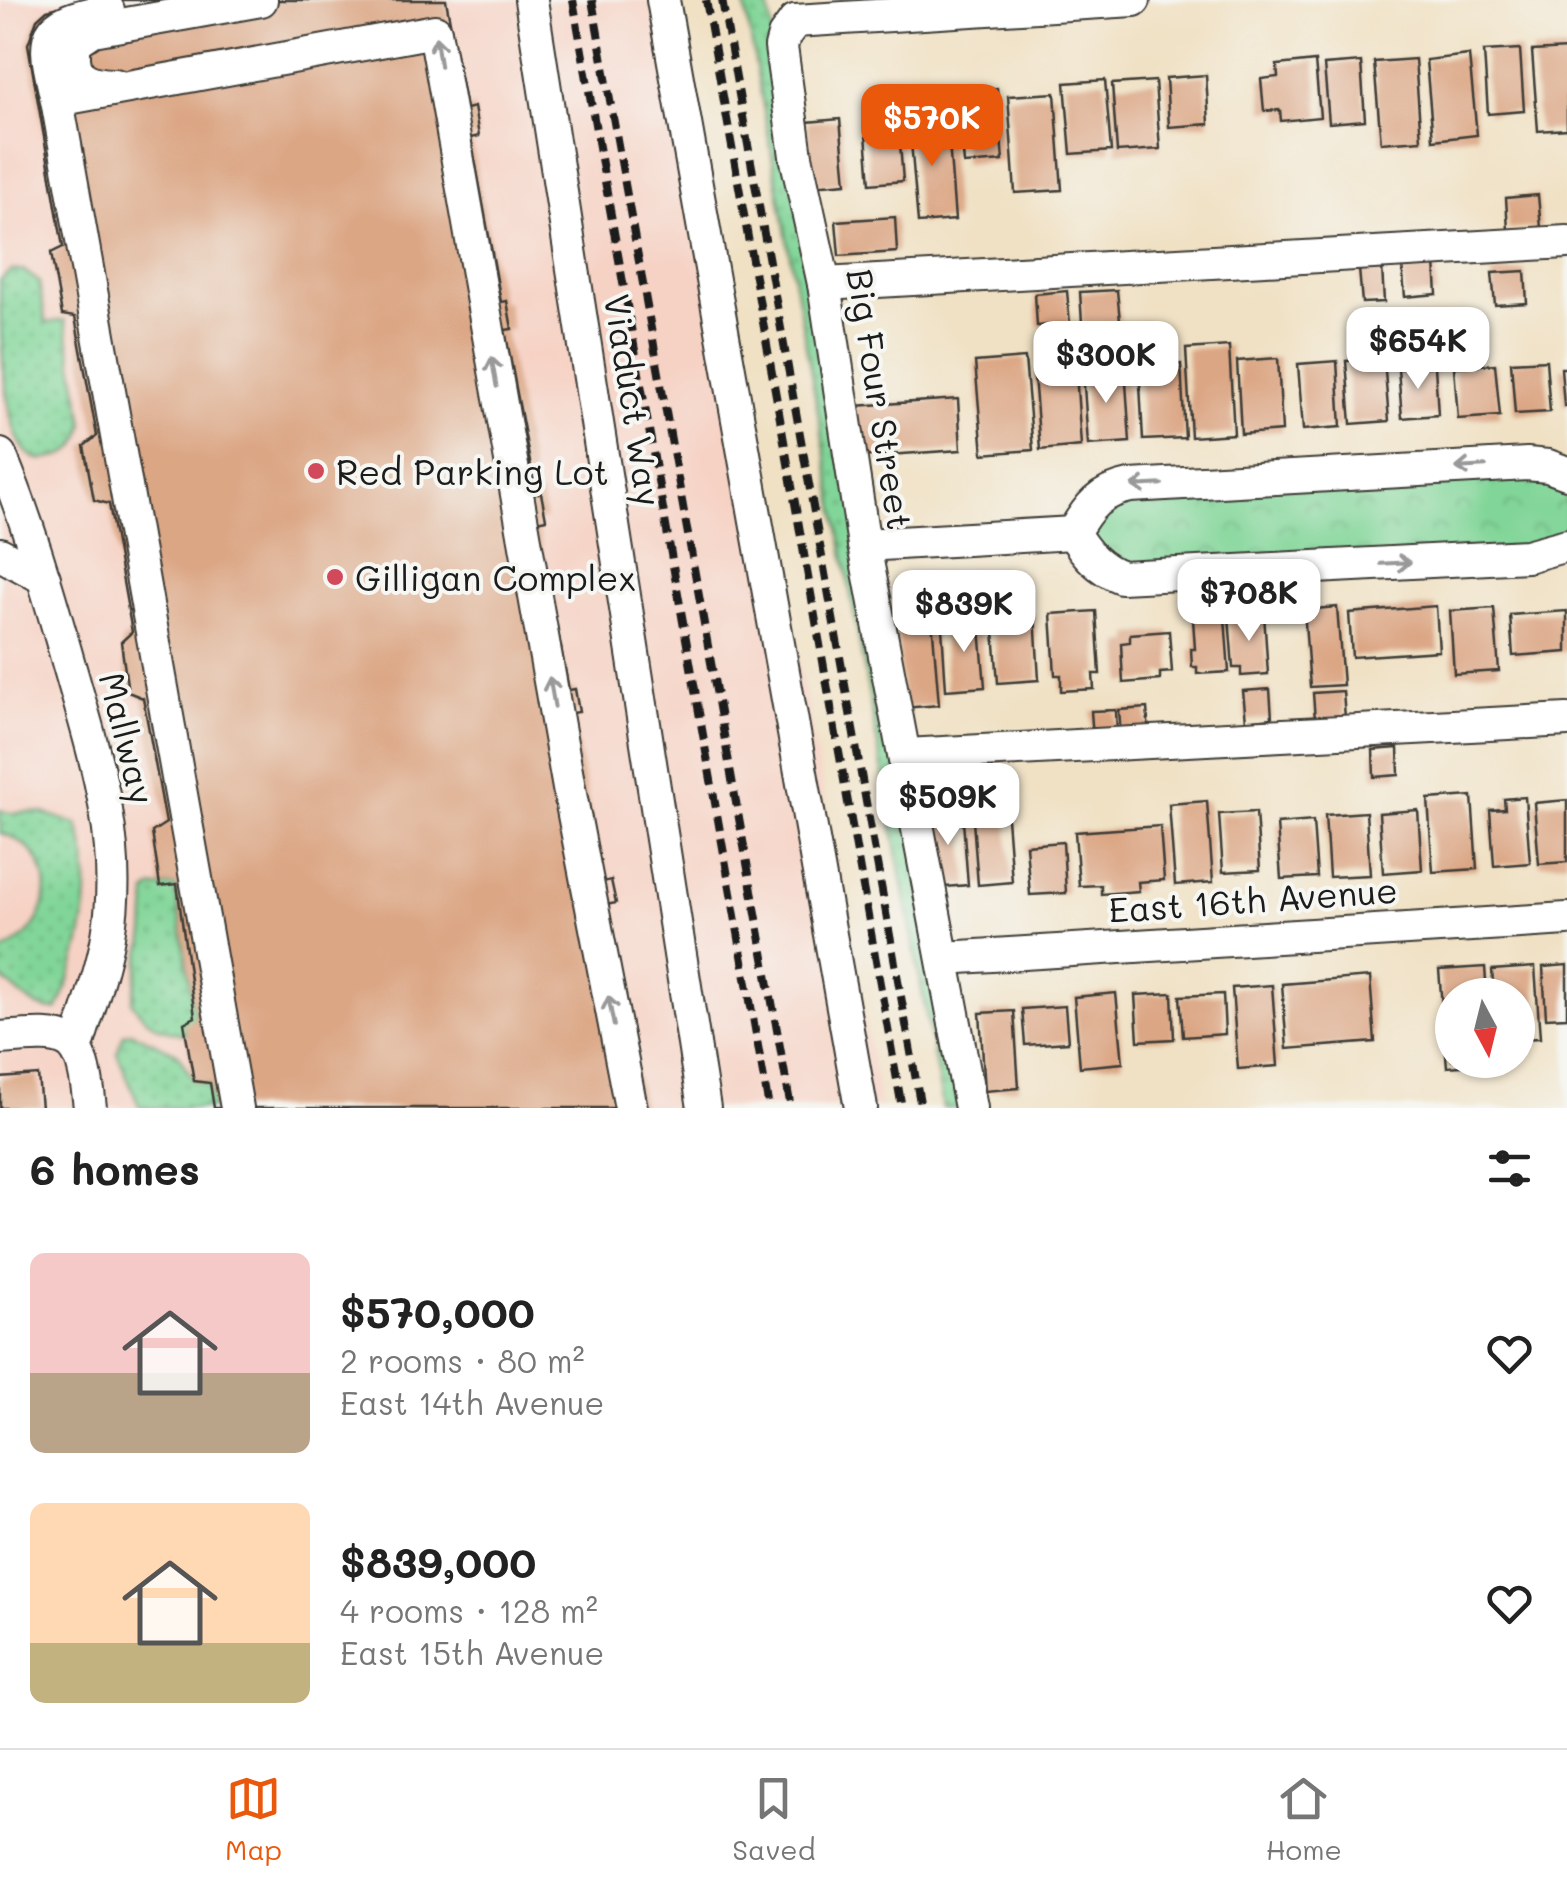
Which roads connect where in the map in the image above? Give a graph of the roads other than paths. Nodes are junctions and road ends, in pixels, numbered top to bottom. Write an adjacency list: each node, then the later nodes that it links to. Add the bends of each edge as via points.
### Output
1 (167, 0): 8 (street, via 80,16 53,28 47,45)
2 (261, 0): 7 (street, via 92,30 75,42 78,74 94,84)
3 (531, 0): 27 (street, Viaduct Way)
4 (662, 0): 28 (street)
5 (1134, 0): 6 (street)
6 (793, 10): 10 (street, Big Four Street, via 782,62)
7 (125, 86): 8 (street); 26 (street, one-way to 7, via 434,31)
8 (57, 100): 25 (street)
9 (1567, 242): 10 (street)
10 (824, 284): 14 (street, Big Four Street)
11 (0, 455): 17 (street, Mallway)
12 (1567, 473): 13 (street, one-way to 13, via 1526,464 1130,486 1090,505)
13 (1073, 534): 14 (street); 15 (street, one-way to 15, via 1086,554 1121,577 1527,556)
14 (864, 545): 19 (street, Big Four Street)
15 (1567, 546)
16 (0, 554): 17 (street)
17 (44, 578): 23 (street, Mallway, via 95,754 112,842 109,936)
18 (1567, 720): 19 (street)
19 (905, 755): 21 (street, Big Four Street)
20 (1567, 919): 21 (street, East 16th Avenue)
21 (944, 958): 29 (street, Big Four Street)
22 (0, 1038): 23 (street, via 53,1034)
23 (77, 1047): 24 (street)
24 (90, 1108)
25 (238, 1108)
26 (628, 1108)
27 (704, 1108)
28 (861, 1108)
29 (971, 1108)

